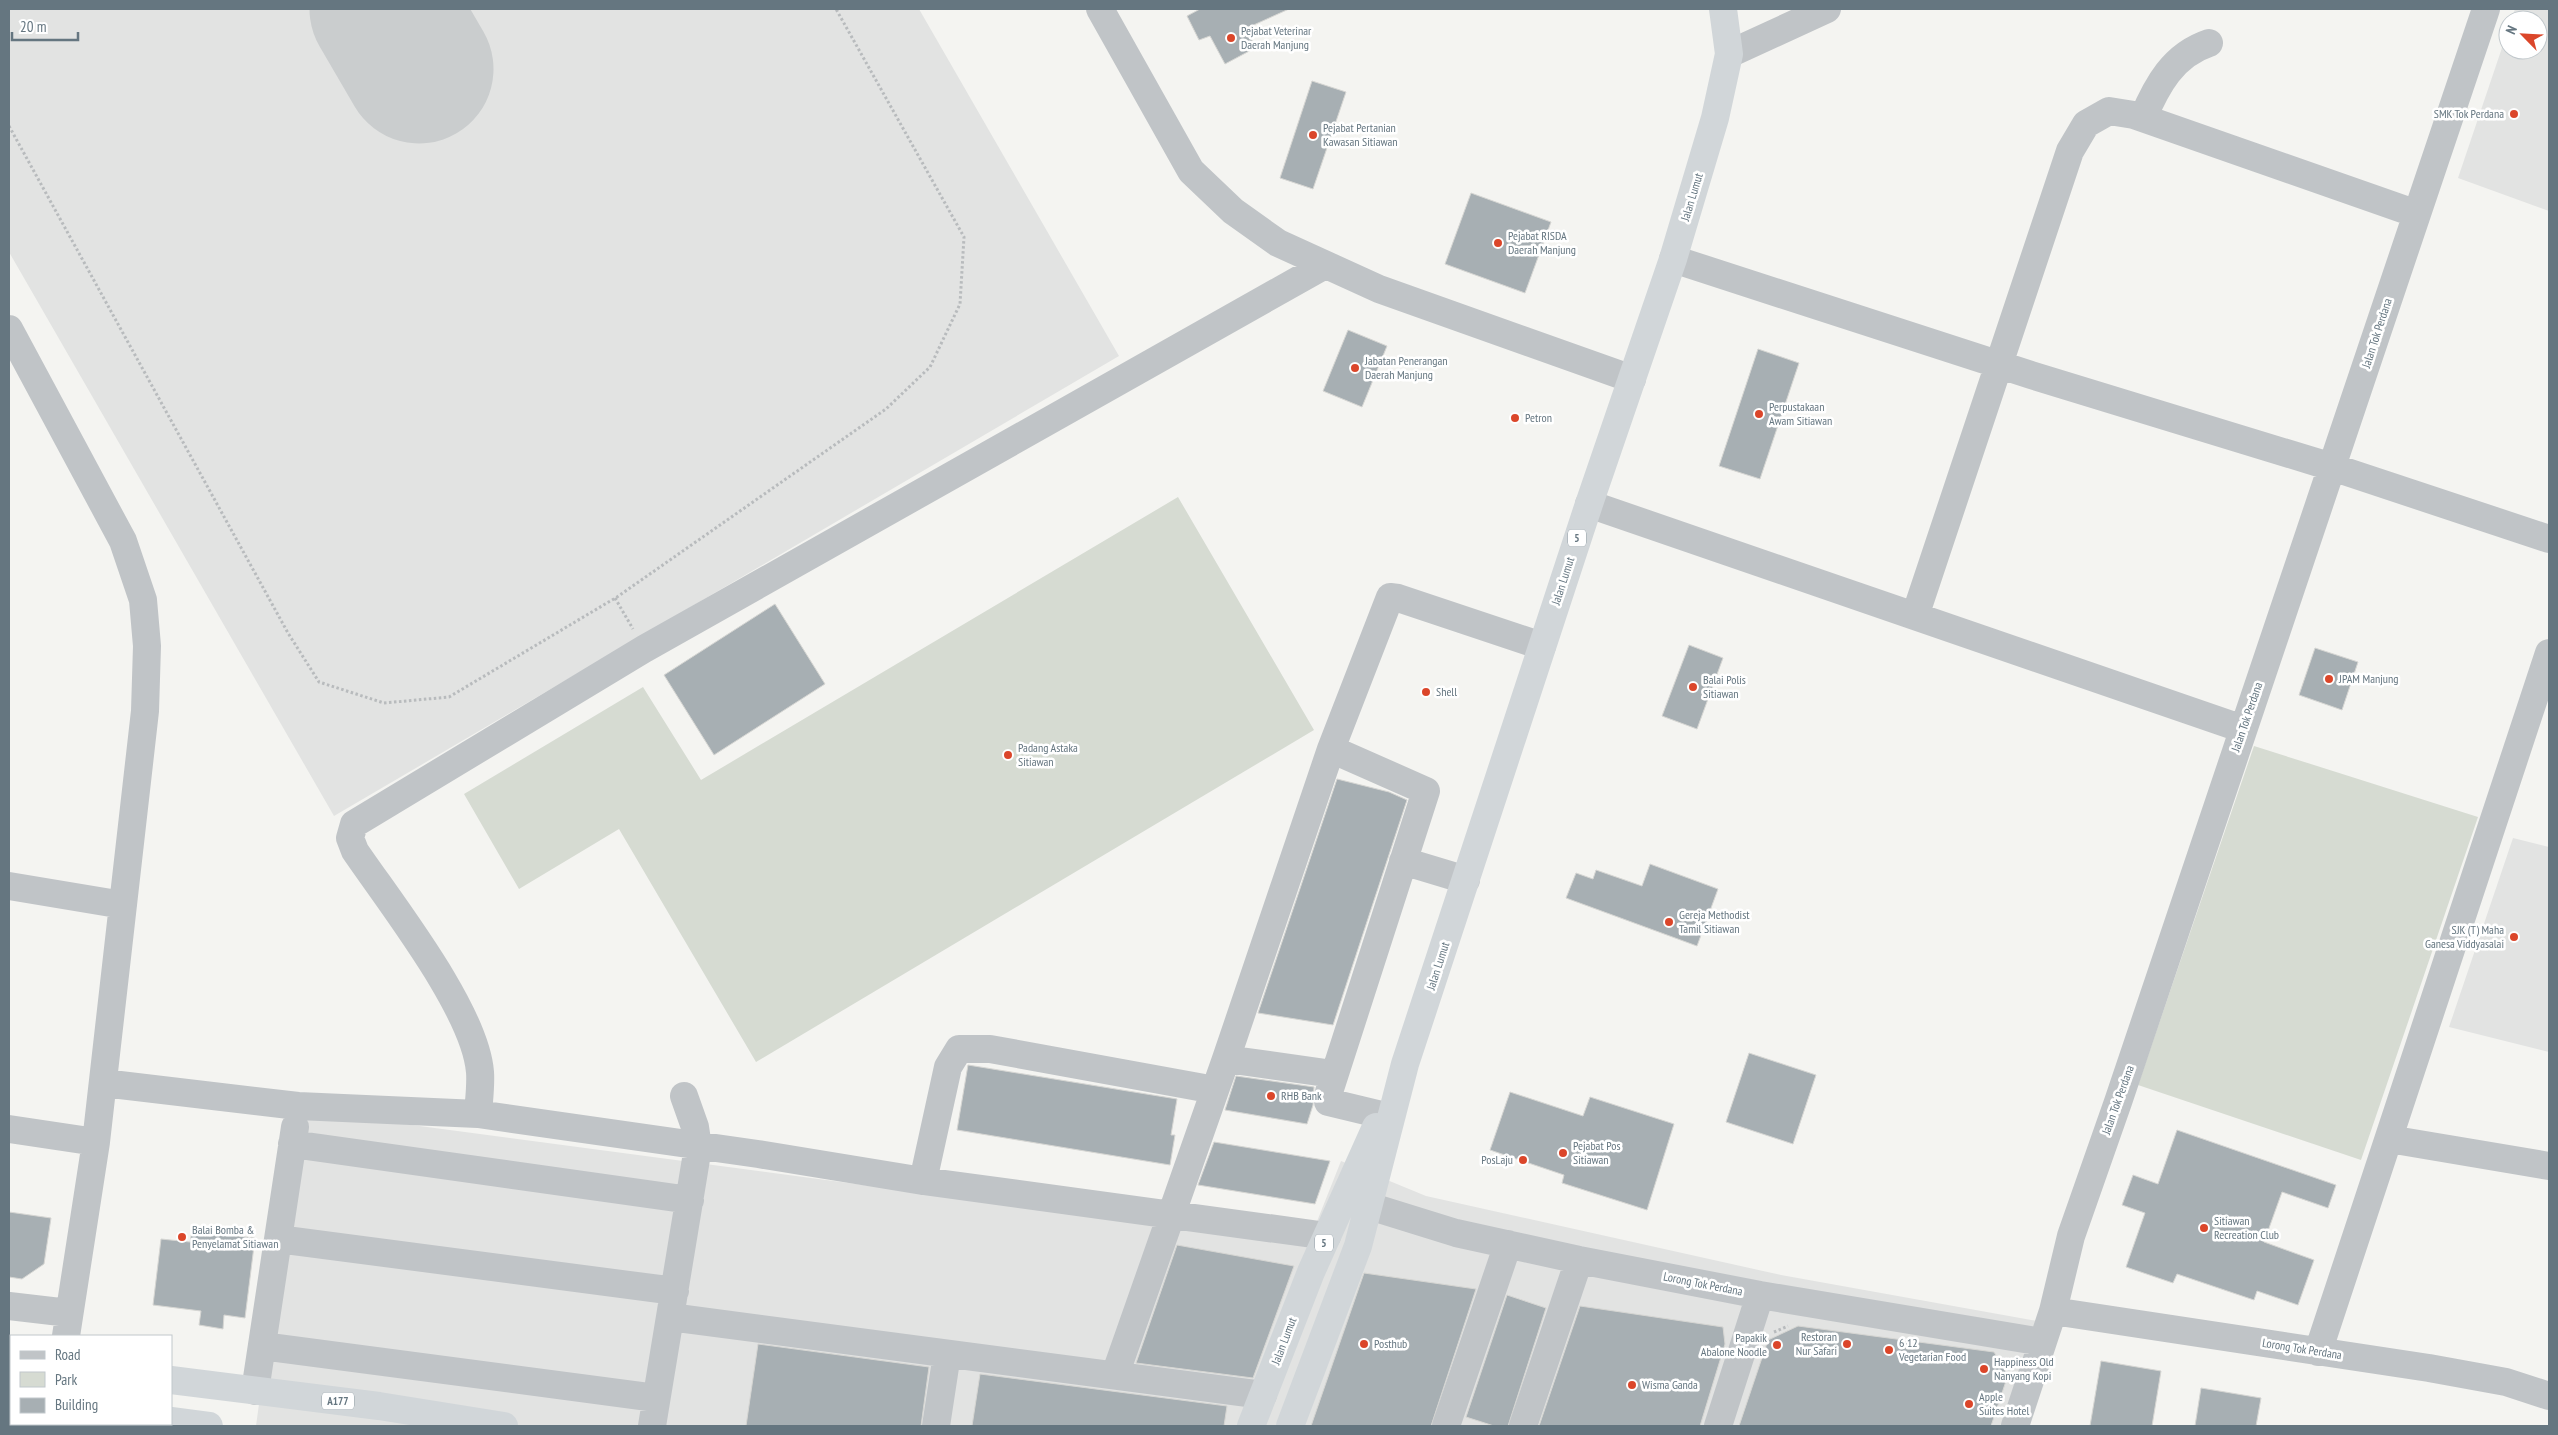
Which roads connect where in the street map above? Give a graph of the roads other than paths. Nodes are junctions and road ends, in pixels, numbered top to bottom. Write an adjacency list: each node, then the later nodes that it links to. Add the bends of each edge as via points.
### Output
1 (1100, 9): 10 (street, via 1191,171 1233,211 1278,243)
2 (1724, 9): 6 (highway, Jalan Lumut / 5)
3 (1827, 9): 6 (street)
4 (2486, 9): 8 (street, Jalan Tok Perdana)
5 (2209, 43): 7 (street, via 2192,49 2176,62 2156,90)
6 (1728, 54): 9 (highway, Jalan Lumut / 5, via 1715,118)
7 (2143, 118): 8 (street); 12 (street, via 2109,111 2086,124 2070,150)
8 (2417, 214): 14 (street, Jalan Tok Perdana)
9 (1673, 259): 12 (street); 13 (highway, Jalan Lumut / 5)
10 (1325, 265): 13 (street, via 1379,289); 33 (street, via 644,649 354,824 350,838 355,851 443,981 473,1038 480,1072)
11 (9, 329): 25 (street, via 123,541 143,600 147,646 145,710)
12 (1999, 365): 14 (street); 17 (street)
13 (1632, 379): 15 (highway, Jalan Lumut / 5)
14 (2332, 467): 16 (street); 20 (street, Jalan Tok Perdana)
15 (1588, 504): 17 (street); 18 (highway, Jalan Lumut / 5)
16 (2549, 539)
17 (1915, 616): 20 (street)
18 (1542, 646): 21 (street, via 1390,597); 23 (highway, Jalan Lumut / 5)
19 (2549, 653): 36 (street)
20 (2243, 729): 52 (street, Jalan Tok Perdana, via 2074,1227)
21 (1331, 749): 22 (street, via 1426,791); 26 (street)
22 (1403, 861): 23 (street); 28 (street)
23 (1466, 880): 27 (highway, Jalan Lumut / 5)
24 (9, 886): 25 (street)
25 (123, 905): 29 (street)
26 (1226, 1059): 28 (street); 30 (street)
27 (1405, 1064): 34 (highway, Jalan Lumut / 5); 43 (highway, Jalan Lumut / 5)
28 (1333, 1074): 34 (street, via 1328,1102)
29 (103, 1082): 32 (street); 37 (street)
30 (1215, 1090): 41 (street, via 990,1049 959,1049 948,1067); 44 (street)
31 (684, 1096): 39 (street)
32 (298, 1106): 33 (street); 38 (street)
33 (478, 1114): 39 (street)
34 (1382, 1115): 45 (highway, Jalan Lumut / 5)
35 (9, 1129): 37 (street)
36 (2388, 1139): 40 (street); 57 (street)
37 (96, 1142): 54 (street)
38 (292, 1144): 42 (street); 46 (street)
39 (698, 1147): 41 (street); 42 (street)
40 (2549, 1166)
41 (923, 1181): 44 (street)
42 (690, 1200): 49 (street)
43 (1369, 1206): 47 (street, Lorong Tok Perdana, via 1456,1234); 71 (highway, Jalan Lumut / 5, via 1358,1246)
44 (1171, 1214): 45 (street); 59 (street)
45 (1327, 1236): 62 (highway, Jalan Lumut / 5)
46 (278, 1239): 49 (street); 56 (street)
47 (1508, 1244): 48 (street, Lorong Tok Perdana); 72 (street)
48 (1579, 1260): 50 (street, Lorong Tok Perdana); 73 (street)
49 (675, 1291): 53 (street)
50 (1760, 1295): 55 (street, Lorong Tok Perdana); 74 (street)
51 (9, 1306): 54 (street)
52 (2053, 1311): 55 (street, Jalan Tok Perdana); 57 (street, Lorong Tok Perdana)
53 (670, 1318): 58 (street); 64 (street)
54 (68, 1324)
55 (2042, 1342): 75 (street, Jalan Tok Perdana)
56 (262, 1346): 61 (street); 64 (street)
57 (2318, 1352): 63 (street, Lorong Tok Perdana, via 2506,1382)
58 (947, 1354): 59 (street); 69 (street)
59 (1115, 1375): 62 (street)
60 (172, 1380): 61 (highway, A177)
61 (255, 1391): 67 (highway, A177)
62 (1263, 1395): 70 (highway, Jalan Lumut / 5)
63 (2549, 1396)
64 (656, 1398): 68 (street)
65 (172, 1421): 66 (highway)
66 (209, 1426)
67 (504, 1426)
68 (652, 1426)
69 (936, 1426)
70 (1251, 1426)
71 (1290, 1426)
72 (1446, 1426)
73 (1523, 1426)
74 (1718, 1426)
75 (2015, 1426)

